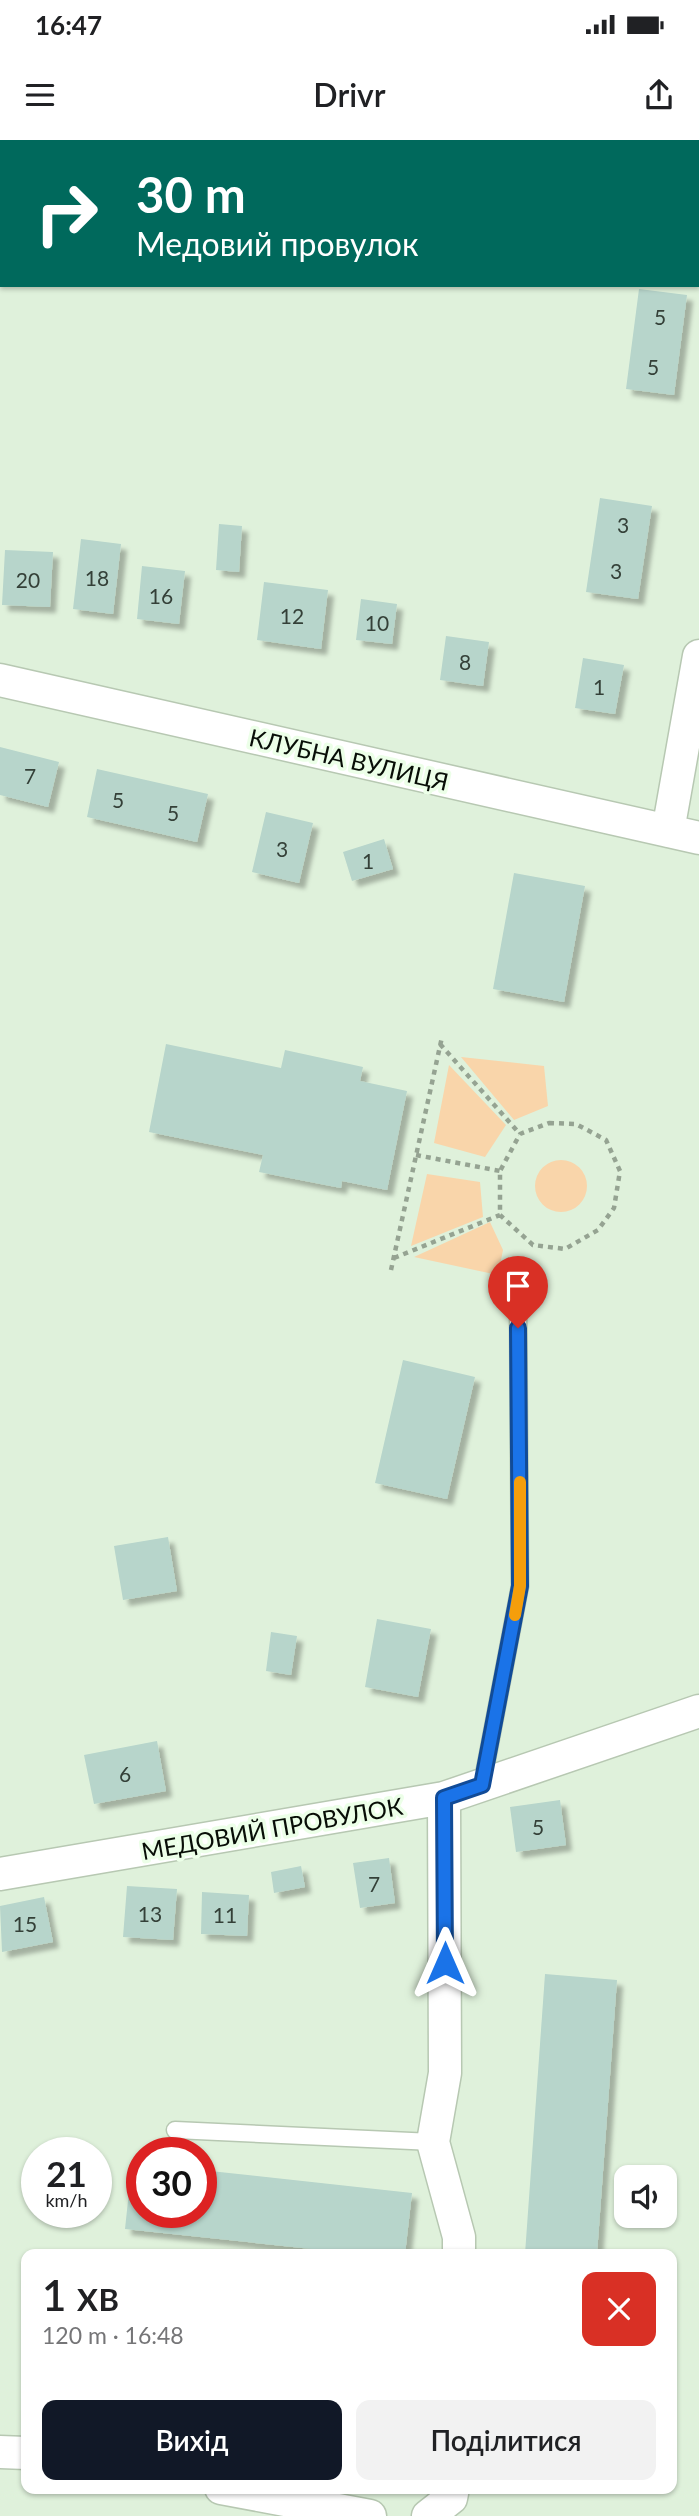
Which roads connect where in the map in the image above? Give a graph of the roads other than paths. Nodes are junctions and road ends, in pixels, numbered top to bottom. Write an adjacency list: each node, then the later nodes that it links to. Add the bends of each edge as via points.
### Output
1 (699, 656): 3 (street)
2 (0, 680): 3 (street, КЛУБНА ВУЛИЦЯ)
3 (668, 831): 4 (street, КЛУБНА ВУЛИЦЯ)
4 (699, 838)
5 (518, 1302): 7 (lane, via 520,1586)
6 (699, 1711): 7 (street, МЕДОВИЙ ПРОВУЛОК)
7 (482, 1785): 8 (street, МЕДОВИЙ ПРОВУЛОК)
8 (444, 1798): 9 (street, МЕДОВИЙ ПРОВУЛОК); 11 (street, via 445,2073)
9 (0, 1874)
10 (175, 2130): 11 (lane)
11 (433, 2142): 12 (street)
12 (459, 2249)
13 (0, 2452): 14 (street)
14 (21, 2453)
15 (253, 2494): 17 (street)
16 (452, 2494): 18 (street)
17 (370, 2516)
18 (428, 2516)

